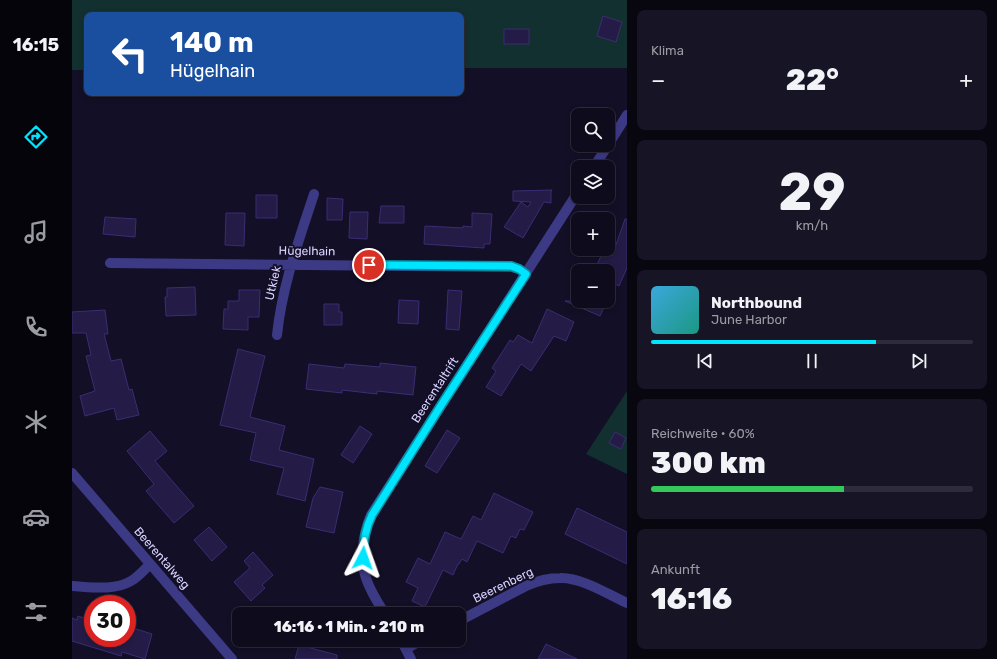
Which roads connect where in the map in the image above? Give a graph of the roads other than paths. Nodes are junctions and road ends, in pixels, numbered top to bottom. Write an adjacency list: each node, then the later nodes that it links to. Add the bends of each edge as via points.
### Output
1 (627, 115): 2 (street)
2 (615, 134)
3 (314, 194): 6 (street, Utkiek)
4 (571, 203): 7 (street, Beerentaltrift)
5 (110, 263): 6 (street, Hügelhain)
6 (291, 264): 7 (street, Hügelhain, via 511,266); 8 (street, Utkiek, via 279,314)
7 (526, 274): 13 (street, Beerentaltrift, via 368,523 363,544 364,568 370,588)
8 (277, 335)
9 (72, 473): 10 (street, Beerentalweg)
10 (150, 564): 11 (street, via 124,584 109,587); 16 (street, Beerentalweg)
11 (72, 586)
12 (627, 603): 14 (street, Beerenberg, via 577,580 560,578 526,586)
13 (381, 607)
14 (466, 617)
15 (405, 647): 17 (street)
16 (232, 659)
17 (411, 659)

